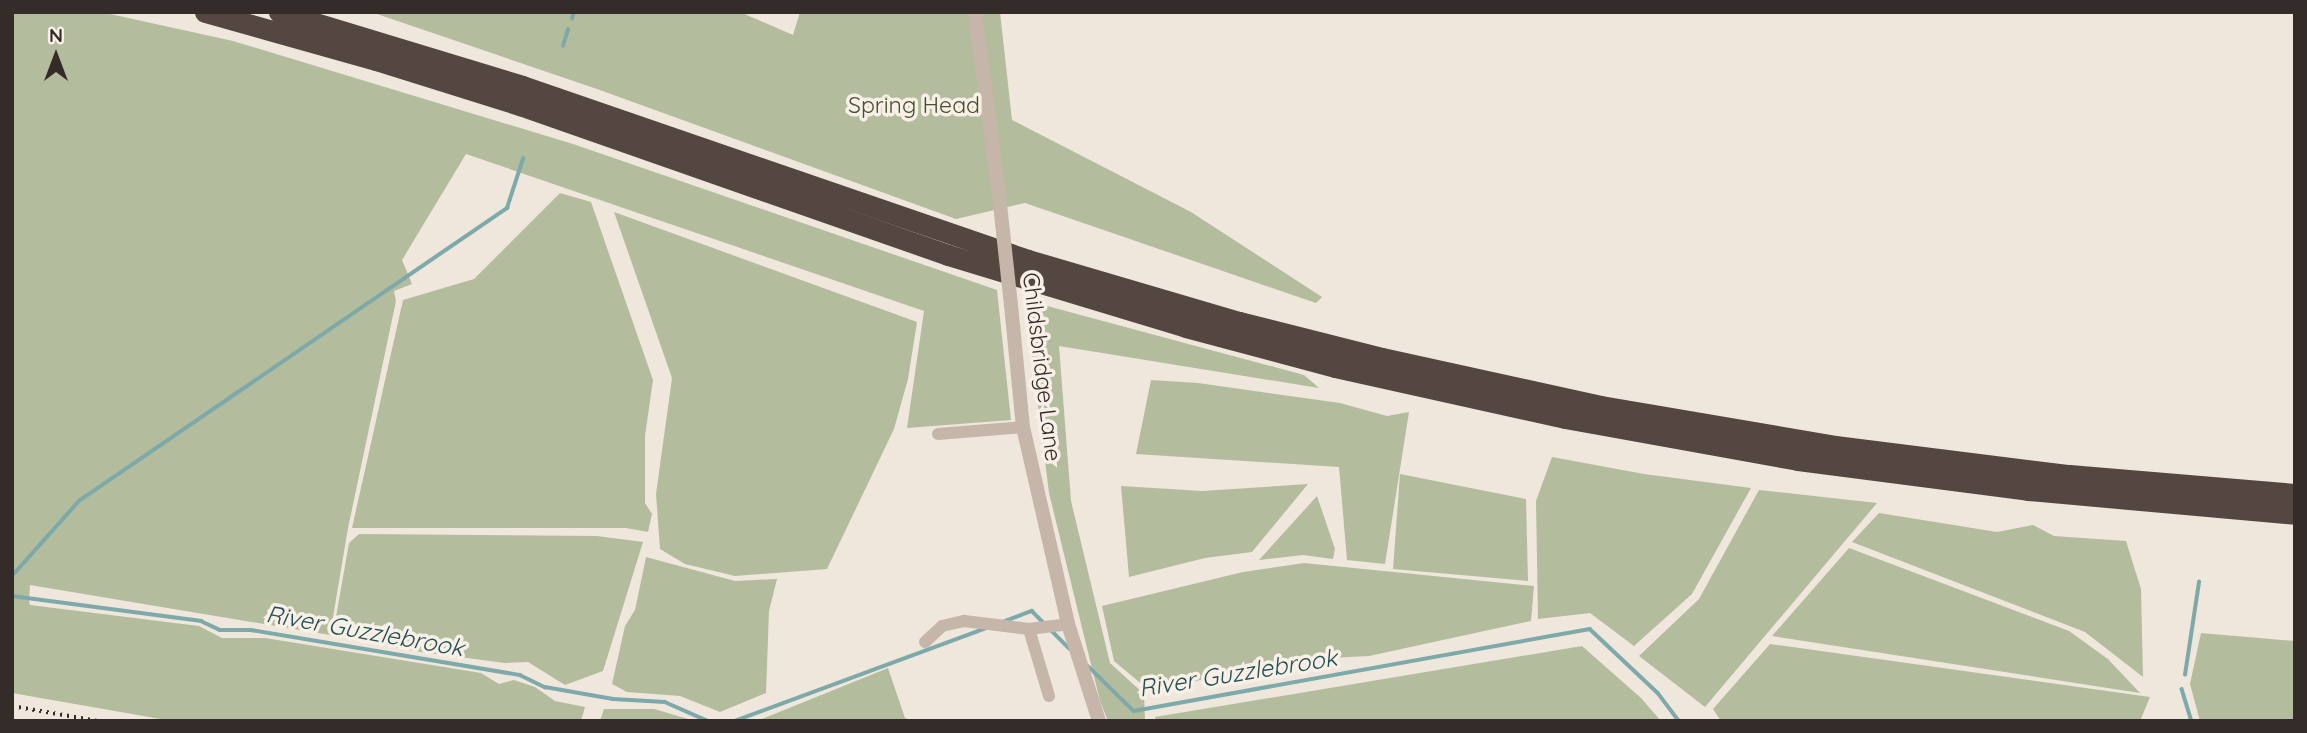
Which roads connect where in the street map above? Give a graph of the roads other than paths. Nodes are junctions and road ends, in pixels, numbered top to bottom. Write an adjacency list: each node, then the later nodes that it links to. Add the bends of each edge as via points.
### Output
1 (205, 12): 7 (highway, via 508,102 1036,282 1335,367 1564,418 1798,460 2041,492)
2 (279, 12): 6 (highway, via 522,86 1028,260 1382,358 1614,408 1822,444 2055,474)
3 (975, 12): 4 (street, Childsbridge Lane, bridge)
4 (1023, 427): 5 (street); 8 (street, Childsbridge Lane)
5 (938, 434)
6 (2295, 494)
7 (2295, 514)
8 (1068, 624): 9 (street); 12 (street, Childsbridge Lane)
9 (1030, 629): 10 (street, via 964,621 942,626); 11 (street)
10 (925, 642)
11 (1049, 695)
12 (1099, 721)

